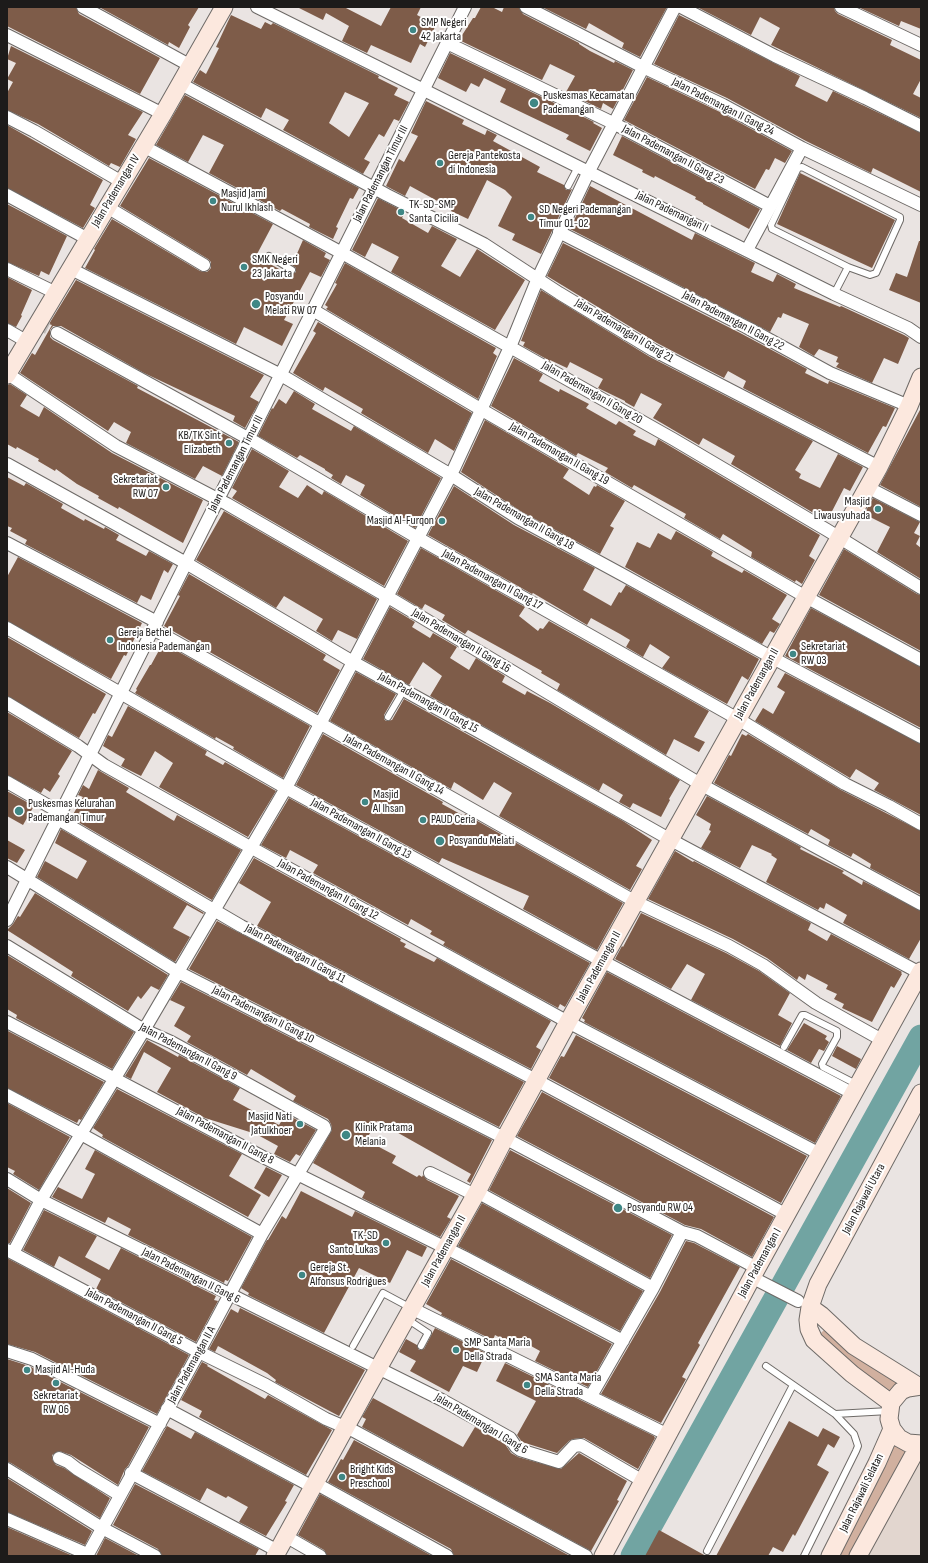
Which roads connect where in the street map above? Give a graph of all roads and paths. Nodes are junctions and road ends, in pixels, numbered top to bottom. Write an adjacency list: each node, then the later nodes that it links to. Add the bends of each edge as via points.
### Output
1 (83, 7): 12 (street)
2 (224, 7): 12 (street, Jalan Pademangan IV)
3 (257, 7): 15 (street)
4 (465, 7): 10 (street, Jalan Pademangan Timur III)
5 (526, 7): 13 (street, Jalan Pademangan II Gang 24)
6 (676, 7): 13 (street)
7 (681, 7): 19 (street, via 775,56)
8 (841, 7): 11 (street)
9 (7, 35): 16 (street)
10 (447, 43): 15 (street, Jalan Pademangan Timur III); 18 (street, Jalan Pademangan II Gang 23)
11 (921, 45)
12 (191, 66): 14 (street, Jalan Pademangan IV)
13 (643, 67): 18 (street); 21 (street, Jalan Pademangan II Gang 24, via 723,105)
14 (181, 84): 16 (street, Jalan Pademangan IV); 25 (street, Jalan Pademangan II Gang 21)
15 (424, 89): 22 (street); 25 (street, Jalan Pademangan Timur III)
16 (163, 114): 20 (street, Jalan Pademangan IV)
17 (7, 117): 23 (street)
18 (615, 124): 22 (street); 28 (street, Jalan Pademangan II Gang 23)
19 (921, 126)
20 (143, 146): 23 (street, Jalan Pademangan IV); 33 (street, Jalan Pademangan II Gang 20)
21 (802, 148): 27 (street, Jalan Pademangan II Gang 24); 28 (street)
22 (583, 169): 24 (lane); 30 (street); 32 (street, Jalan Pademangan II)
23 (122, 182): 29 (street, Jalan Pademangan IV)
24 (568, 186)
25 (374, 188): 33 (street, Jalan Pademangan Timur III); 40 (street, Jalan Pademangan II Gang 21, via 484,244)
26 (7, 196): 31 (street)
27 (921, 205)
28 (770, 206): 32 (street)
29 (107, 208): 31 (street, Jalan Pademangan IV); 35 (street)
30 (559, 232): 40 (street); 52 (street, Jalan Pademangan II Gang 22, via 830,373)
31 (88, 239): 38 (street, Jalan Pademangan IV)
32 (747, 250): 41 (street, Jalan Pademangan II)
33 (342, 253): 43 (street, Jalan Pademangan Timur III, via 321,289); 48 (street, Jalan Pademangan II Gang 20)
34 (269, 256): 39 (lane)
35 (204, 265)
36 (848, 267): 36 (lane, via 772,229 770,225 798,168 802,167 900,217 876,273 870,275); 41 (lane)
37 (7, 269): 42 (street)
38 (71, 269): 42 (street, Jalan Pademangan IV); 50 (street, Jalan Pademangan II Gang 18)
39 (292, 270)
40 (538, 278): 48 (street); 56 (street, Jalan Pademangan II Gang 21, via 653,350)
41 (836, 291): 46 (street, Jalan Pademangan II)
42 (56, 293): 47 (street, Jalan Pademangan IV)
43 (313, 310): 50 (street, Jalan Pademangan Timur III); 53 (street, Jalan Pademangan II Gang 19)
44 (7, 330): 47 (street)
45 (57, 333): 54 (street, Jalan Pademangan II Gang 17)
46 (921, 337)
47 (26, 341): 49 (street, Jalan Pademangan IV)
48 (510, 347): 53 (street); 62 (street, Jalan Pademangan II Gang 20, via 674,439)
49 (7, 374): 59 (street, Jalan Pademangan II Gang 16, via 116,446)
50 (281, 375): 54 (street, Jalan Pademangan Timur III); 57 (street, Jalan Pademangan II Gang 18)
51 (921, 376): 52 (street, Jalan Pademangan II)
52 (909, 406): 56 (street, Jalan Pademangan II)
53 (482, 410): 57 (street); 66 (street, Jalan Pademangan II Gang 19)
54 (249, 439): 59 (street, Jalan Pademangan Timur III); 61 (street, Jalan Pademangan II Gang 17)
55 (7, 464): 64 (street, Jalan Pademangan II Gang 15)
56 (879, 467): 58 (street, Jalan Pademangan II)
57 (451, 475): 61 (street); 70 (street, Jalan Pademangan II Gang 18, via 518,518)
58 (867, 487): 60 (street); 62 (street, Jalan Pademangan II)
59 (218, 500): 64 (street, Jalan Pademangan Timur III); 67 (street, Jalan Pademangan II Gang 16)
60 (921, 515)
61 (418, 538): 67 (street); 77 (street, Jalan Pademangan II Gang 17)
62 (839, 538): 65 (street, Jalan Pademangan II Gang 20); 66 (street, Jalan Pademangan II)
63 (7, 543): 68 (street, Jalan Pademangan II Gang 14)
64 (186, 563): 68 (street, Jalan Pademangan Timur III); 72 (street, Jalan Pademangan II Gang 15)
65 (921, 588)
66 (806, 596): 70 (street, Jalan Pademangan II); 71 (street, Jalan Pademangan II Gang 19)
67 (388, 597): 72 (street); 82 (street, Jalan Pademangan II Gang 16)
68 (155, 626): 74 (street, Jalan Pademangan Timur III); 78 (street, Jalan Pademangan II Gang 14)
69 (7, 628): 74 (street, Jalan Pademangan II Gang 13)
70 (771, 658): 77 (street, Jalan Pademangan II); 79 (street, Jalan Pademangan II Gang 18)
71 (921, 660)
72 (354, 662): 73 (street, Jalan Pademangan II Gang 15); 78 (street)
73 (404, 690): 76 (lane); 86 (street, Jalan Pademangan II Gang 15)
74 (121, 694): 80 (street, Jalan Pademangan Timur III); 83 (street, Jalan Pademangan II Gang 13)
75 (7, 703): 80 (street, Jalan Pademangan II Gang 12)
76 (388, 717)
77 (738, 719): 82 (street, Jalan Pademangan II); 85 (street, Jalan Pademangan II Gang 17, via 841,782)
78 (320, 723): 83 (street); 90 (street, Jalan Pademangan II Gang 14)
79 (921, 737)
80 (90, 754): 84 (street, Jalan Pademangan Timur III); 87 (street, Jalan Pademangan II Gang 12, via 104,765)
81 (7, 782): 84 (street, Jalan Pademangan II Gang 11)
82 (697, 782): 86 (street, Jalan Pademangan II); 91 (street, Jalan Pademangan II Gang 16)
83 (286, 788): 87 (street); 95 (street, Jalan Pademangan II Gang 13)
84 (60, 816): 89 (street, Jalan Pademangan Timur III); 92 (street, Jalan Pademangan II Gang 11)
85 (921, 824)
86 (671, 840): 90 (street, Jalan Pademangan II); 97 (street, Jalan Pademangan II Gang 15)
87 (250, 847): 92 (street); 99 (street, Jalan Pademangan II Gang 12)
88 (7, 867): 89 (street, Jalan Pademangan II Gang 10)
89 (28, 880): 93 (street, Jalan Pademangan Timur III); 96 (street, Jalan Pademangan II Gang 10)
90 (636, 902): 95 (street, Jalan Pademangan II); 101 (street, Jalan Pademangan II Gang 14, via 763,965 800,993)
91 (921, 904)
92 (214, 911): 96 (street); 104 (street, Jalan Pademangan II Gang 11)
93 (7, 920)
94 (7, 946): 100 (street, Jalan Pademangan II Gang 9)
95 (602, 961): 99 (street, Jalan Pademangan II); 105 (street, Jalan Pademangan II Gang 13)
96 (178, 972): 100 (street); 109 (street, Jalan Pademangan II Gang 10)
97 (920, 972): 101 (street, Jalan Pademangan I)
98 (7, 1022): 103 (street, Jalan Pademangan II Gang 8)
99 (568, 1022): 104 (street, Jalan Pademangan II); 110 (street, Jalan Pademangan II Gang 12)
100 (144, 1030): 103 (street); 112 (street, Jalan Pademangan II Gang 9, via 171,1042 324,1126 325,1129)
101 (882, 1040): 105 (street, Jalan Pademangan I)
102 (784, 1047): 105 (lane, via 802,1015 837,1031 837,1037 822,1064)
103 (115, 1078): 108 (street); 112 (street, Jalan Pademangan II Gang 8)
104 (536, 1080): 109 (street, Jalan Pademangan II); 116 (street, Jalan Pademangan II Gang 11)
105 (855, 1089): 110 (street, Jalan Pademangan I)
106 (921, 1092): 124 (street, Jalan Rajawali Utara, via 818,1284)
107 (7, 1095): 108 (street)
108 (81, 1134): 115 (street); 118 (street)
109 (504, 1138): 114 (street, Jalan Pademangan II); 117 (street, Jalan Pademangan II Gang 10)
110 (820, 1154): 116 (street, Jalan Pademangan I)
111 (430, 1172): 114 (street)
112 (297, 1173): 118 (street, Jalan Pademangan II A); 119 (street, Jalan Pademangan II Gang 8)
113 (7, 1179): 115 (street, Jalan Pademangan II Gang 6)
114 (476, 1193): 119 (street, Jalan Pademangan II); 122 (street)
115 (41, 1200): 120 (street); 123 (street, Jalan Pademangan II Gang 6)
116 (787, 1215): 121 (street, Jalan Pademangan I)
117 (682, 1232): 121 (street, Jalan Pademangan II Gang 10, via 696,1236); 122 (street)
118 (262, 1234): 123 (street, Jalan Pademangan II A)
119 (445, 1248): 125 (street, Jalan Pademangan II); 128 (street, Jalan Pademangan II Gang 8)
120 (10, 1252): 132 (street, Jalan Pademangan II Gang 5)
121 (758, 1277): 124 (street, Jalan Pademangan II Gang 10); 144 (street, Jalan Pademangan I)
122 (653, 1288): 128 (street)
123 (230, 1295): 132 (street, Jalan Pademangan II A); 134 (street, Jalan Pademangan II Gang 6)
124 (801, 1303): 126 (street); 127 (street, Jalan Rajawali Utara)
125 (409, 1313): 129 (lane, via 383,1293); 130 (lane, via 428,1333); 134 (street, Jalan Pademangan II); 137 (street)
126 (830, 1324): 127 (street); 136 (street, via 854,1346)
127 (814, 1340): 138 (street)
128 (623, 1341): 137 (street)
129 (353, 1346)
130 (421, 1346)
131 (7, 1351): 141 (street, via 32,1359)
132 (199, 1352): 139 (street, Jalan Pademangan II A); 142 (street, Jalan Pademangan II Gang 5)
133 (766, 1366): 135 (lane)
134 (378, 1368): 142 (street, Jalan Pademangan II); 149 (street, Jalan Pademangan I Gang 6, via 510,1438 520,1450 559,1462 574,1446 581,1445)
135 (793, 1385): 140 (lane); 155 (lane)
136 (920, 1386): 138 (street, via 901,1391)
137 (591, 1396): 144 (street)
138 (890, 1407): 140 (lane); 143 (street, via 888,1419)
139 (167, 1409): 141 (street, Jalan Pademangan II A); 150 (street)
140 (836, 1414): 162 (lane, via 854,1434 858,1446)
141 (160, 1424): 148 (street, Jalan Pademangan II A)
142 (346, 1428): 150 (street, Jalan Pademangan II); 160 (street, Jalan Pademangan II Gang 5)
143 (892, 1429): 145 (street, via 898,1438 908,1443); 163 (street, Jalan Rajawali Selatan)
144 (668, 1435): 149 (street, Jalan Pademangan I)
145 (920, 1444): 164 (street, Jalan Rajawali Selatan)
146 (59, 1458): 151 (street)
147 (7, 1469): 153 (street)
148 (131, 1473): 151 (street, Jalan Pademangan II A); 154 (street)
149 (643, 1481): 161 (street, Jalan Pademangan I)
150 (314, 1485): 154 (street, Jalan Pademangan II); 159 (street)
151 (120, 1495): 153 (street, Jalan Pademangan II A)
152 (7, 1519): 156 (street)
153 (102, 1528): 156 (street, Jalan Pademangan II A); 157 (street)
154 (280, 1548): 158 (street)
155 (708, 1551)
156 (87, 1555)
157 (155, 1556)
158 (320, 1556)
159 (447, 1556)
160 (586, 1556)
161 (602, 1556)
162 (804, 1556)
163 (830, 1556)
164 (858, 1556)

